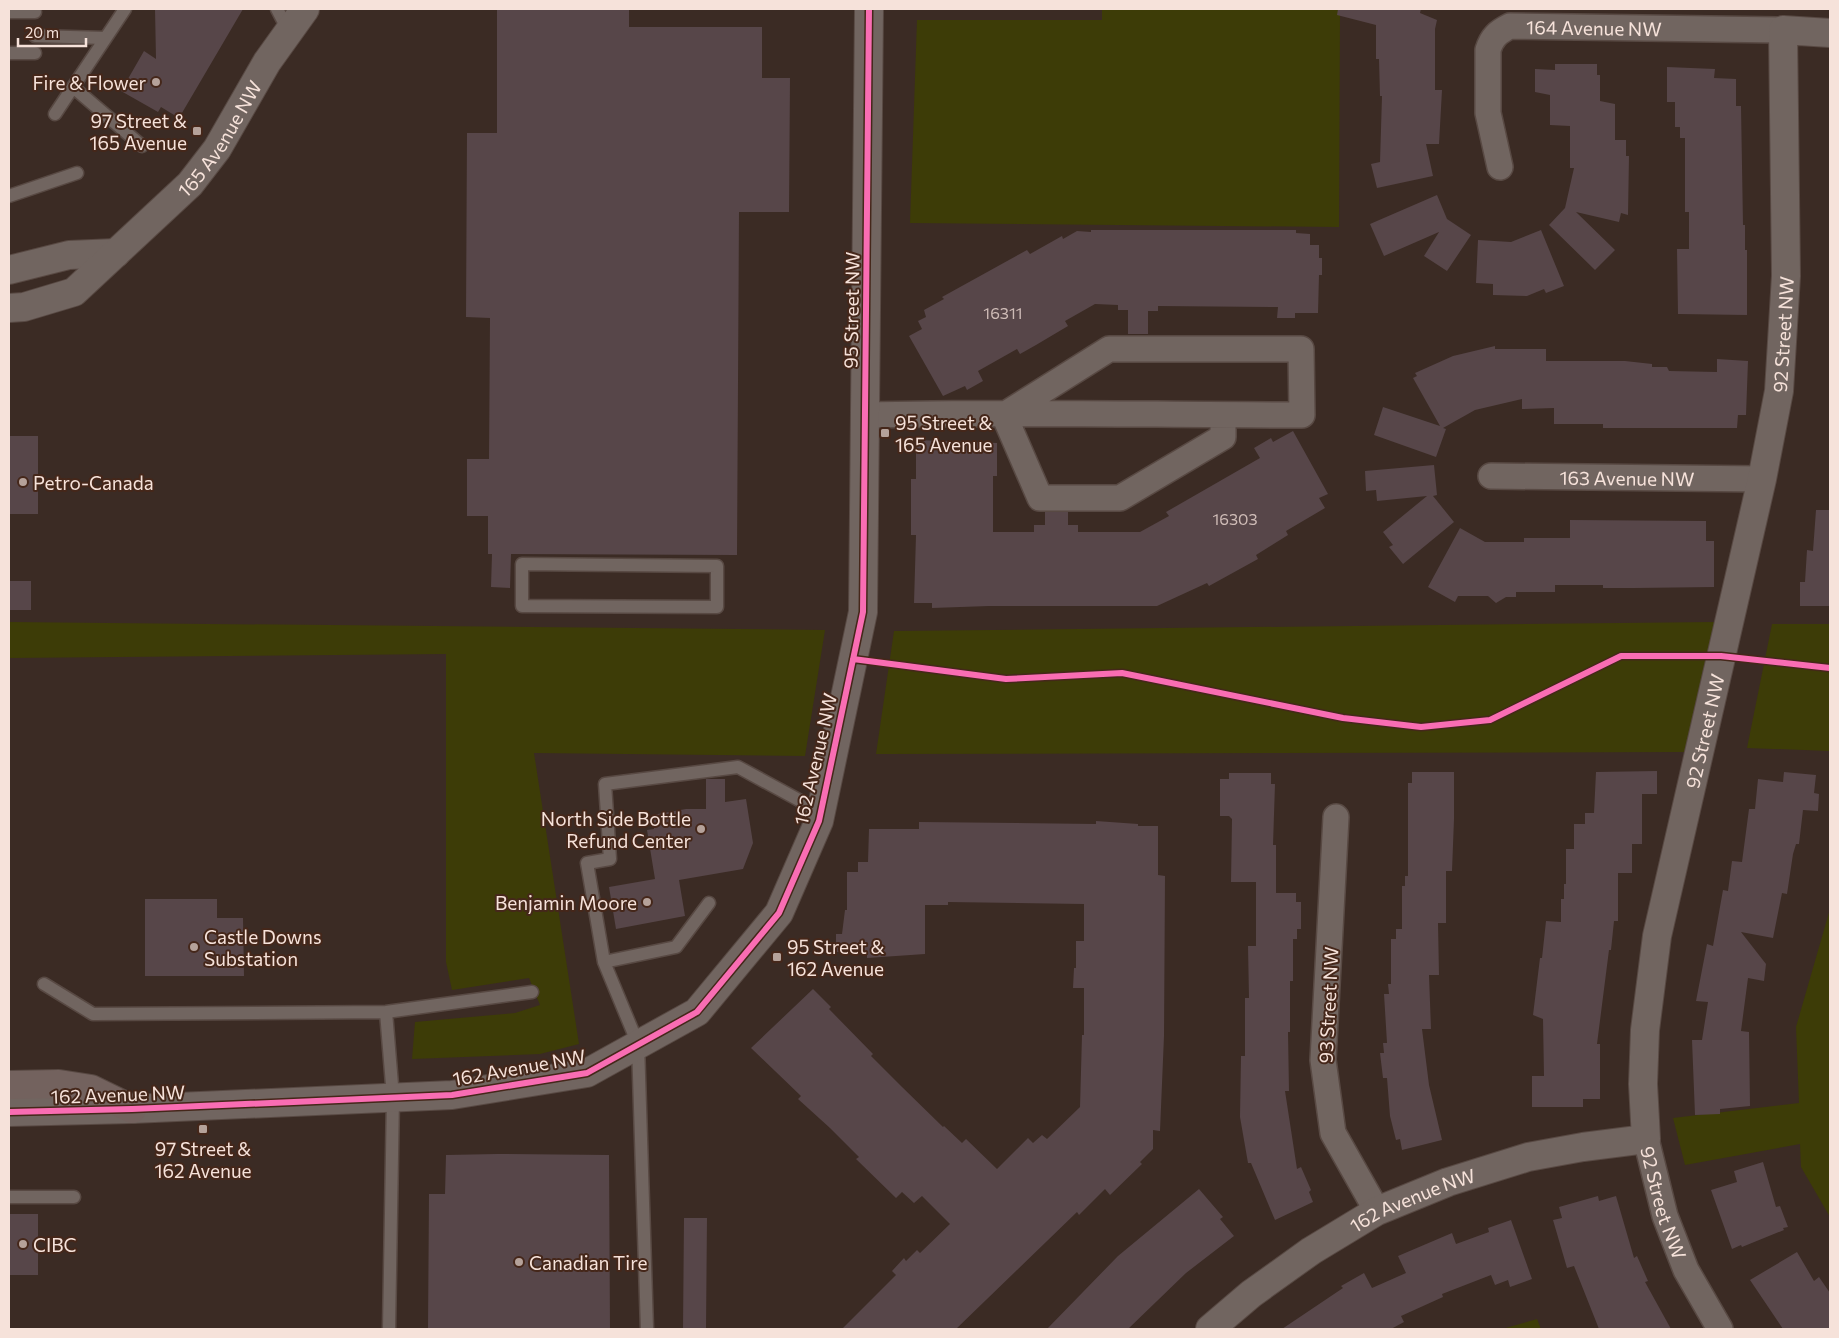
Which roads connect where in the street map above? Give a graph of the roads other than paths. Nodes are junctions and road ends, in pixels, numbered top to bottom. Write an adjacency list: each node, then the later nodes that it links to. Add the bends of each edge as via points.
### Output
1 (124, 9): 10 (lane)
2 (305, 9): 6 (street, 165 Avenue NW)
3 (869, 9): 22 (street, 95 Street NW)
4 (9, 12): 5 (lane)
5 (35, 12)
6 (283, 19): 19 (street, 165 Avenue NW, via 267,62 217,149 190,184)
7 (1783, 30): 8 (street, 164 Avenue NW); 16 (street, 164 Avenue NW, via 1510,26 1498,32 1488,50 1488,114); 26 (street, 92 Street NW, via 1786,276 1779,391)
8 (1830, 33)
9 (35, 36): 10 (lane)
10 (105, 38): 13 (lane)
11 (9, 53): 12 (lane)
12 (35, 53)
13 (73, 87): 14 (lane); 15 (lane)
14 (55, 114)
15 (142, 146)
16 (1500, 167)
17 (77, 174): 18 (lane)
18 (9, 196)
19 (116, 253): 20 (street, via 69,255); 21 (street, 165 Avenue NW, via 74,292 24,307)
20 (9, 270)
21 (9, 308)
22 (865, 415): 23 (street); 28 (street, 95 Street NW)
23 (1004, 415): 24 (street); 24 (street, via 1040,498 1120,498 1223,437); 24 (street, via 1110,349 1301,348 1302,415)
24 (1223, 415)
25 (1492, 476): 26 (street, 163 Avenue NW)
26 (1762, 479): 41 (street, 92 Street NW, via 1650,976 1643,1084)
27 (522, 564): 27 (lane, via 522,606 717,607 717,566)
28 (863, 612): 29 (street, 162 Avenue NW)
29 (821, 812): 32 (lane, via 738,767 604,784 610,859 587,863); 36 (street, 162 Avenue NW, via 779,913 697,1012)
30 (1336, 817): 44 (street, 93 Street NW, via 1323,1060 1333,1133)
31 (709, 903): 32 (lane, via 676,947)
32 (604, 962): 36 (lane)
33 (44, 984): 35 (lane, via 93,1014)
34 (532, 992): 35 (lane)
35 (386, 1012): 38 (lane)
36 (638, 1044): 38 (street, 162 Avenue NW, via 587,1073 452,1094); 46 (lane)
37 (9, 1085): 39 (main road, via 58,1084 91,1089)
38 (393, 1097): 39 (street, 162 Avenue NW); 45 (lane)
39 (132, 1109): 40 (street, 162 Avenue NW)
40 (9, 1112)
41 (1646, 1139): 44 (street, 162 Avenue NW, via 1528,1157 1448,1182); 48 (street, 92 Street NW, via 1665,1216 1686,1270)
42 (9, 1197): 43 (lane)
43 (74, 1197)
44 (1377, 1211): 47 (street, 162 Avenue NW, via 1311,1251 1251,1294)
45 (389, 1329)
46 (647, 1329)
47 (1210, 1329)
48 (1720, 1329)

